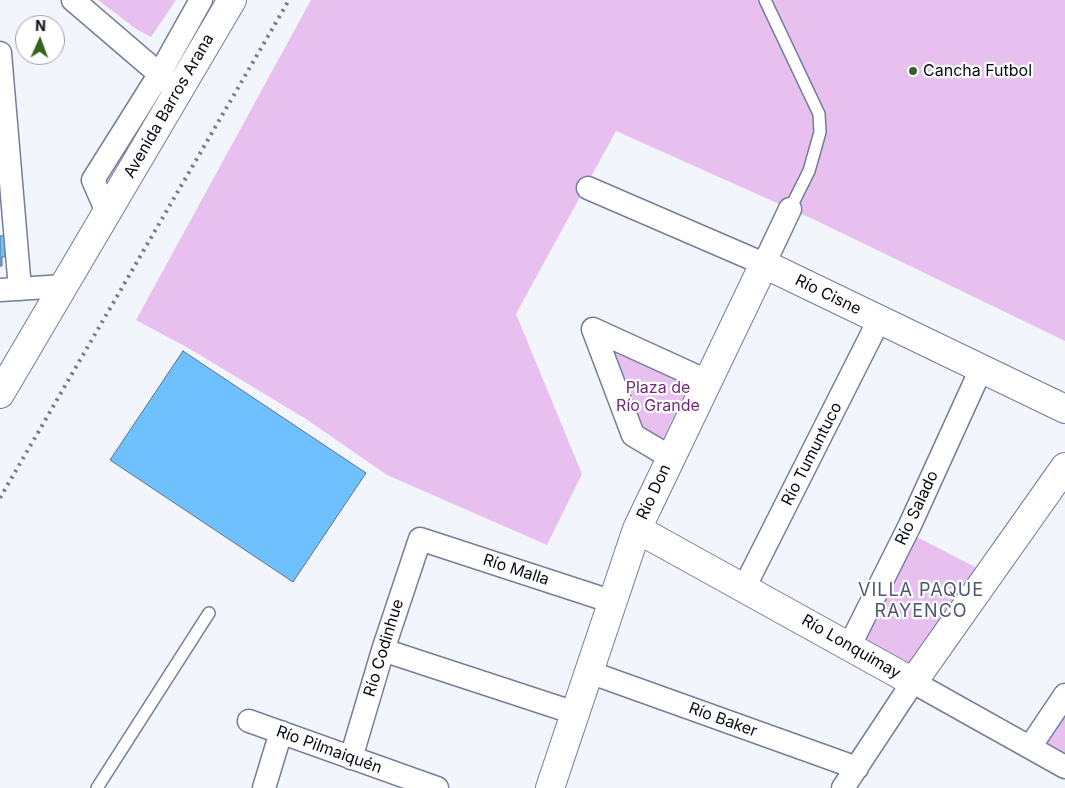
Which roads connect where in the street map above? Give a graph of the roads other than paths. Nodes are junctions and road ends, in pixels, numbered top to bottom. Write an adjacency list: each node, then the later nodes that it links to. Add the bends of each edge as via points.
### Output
1 (73, 0): 6 (street)
2 (200, 0): 6 (street, Avenida Barros Arana)
3 (232, 0): 6 (street, Avenida Barros Arana)
4 (764, 0): 8 (lane, via 819,114 820,132 809,170)
5 (0, 53): 11 (street)
6 (169, 83): 10 (street, Avenida Barros Arana, via 107,212)
7 (588, 188): 9 (street, Río Cisne)
8 (790, 209): 9 (street, Río Don)
9 (764, 264): 12 (street, Río Cisne); 14 (street, Río Don)
10 (64, 286): 11 (street); 15 (street, Avenida Barros Arana)
11 (10, 289)
12 (879, 320): 13 (street, Río Cisne); 21 (street, Río Tumuntuco)
13 (981, 369): 16 (street, Río Cisne); 24 (street, Río Salado, via 910,525)
14 (707, 381): 17 (street, Río Don); 17 (street, via 593,329 633,435)
15 (0, 394)
16 (1065, 409)
17 (670, 457): 19 (street, Río Don)
18 (1065, 467): 27 (street)
19 (637, 529): 21 (street, Río Lonquimay); 22 (street, Río Don)
20 (420, 539): 22 (street, Río Malla); 25 (street, Río Codinhue)
21 (744, 588): 24 (street, Río Lonquimay)
22 (613, 602): 26 (street, Río Don)
23 (209, 613): 37 (lane)
24 (850, 646): 27 (street, Río Lonquimay)
25 (383, 650): 29 (street); 33 (street, Río Codinhue)
26 (589, 672): 29 (street, Río Don); 35 (street, Río Baker)
27 (913, 682): 32 (street, Río Lonquimay); 35 (street)
28 (1065, 694): 32 (street)
29 (575, 713): 36 (street, Río Don)
30 (249, 721): 31 (street, Río Pilmaiquén)
31 (281, 732): 33 (street, Río Pilmaiquén); 38 (street)
32 (1030, 747): 34 (street, Río Lonquimay)
33 (351, 758): 39 (street, Río Pilmaiquén)
34 (1065, 767)
35 (851, 782)
36 (553, 787)
37 (97, 788)
38 (264, 788)
39 (437, 788)

